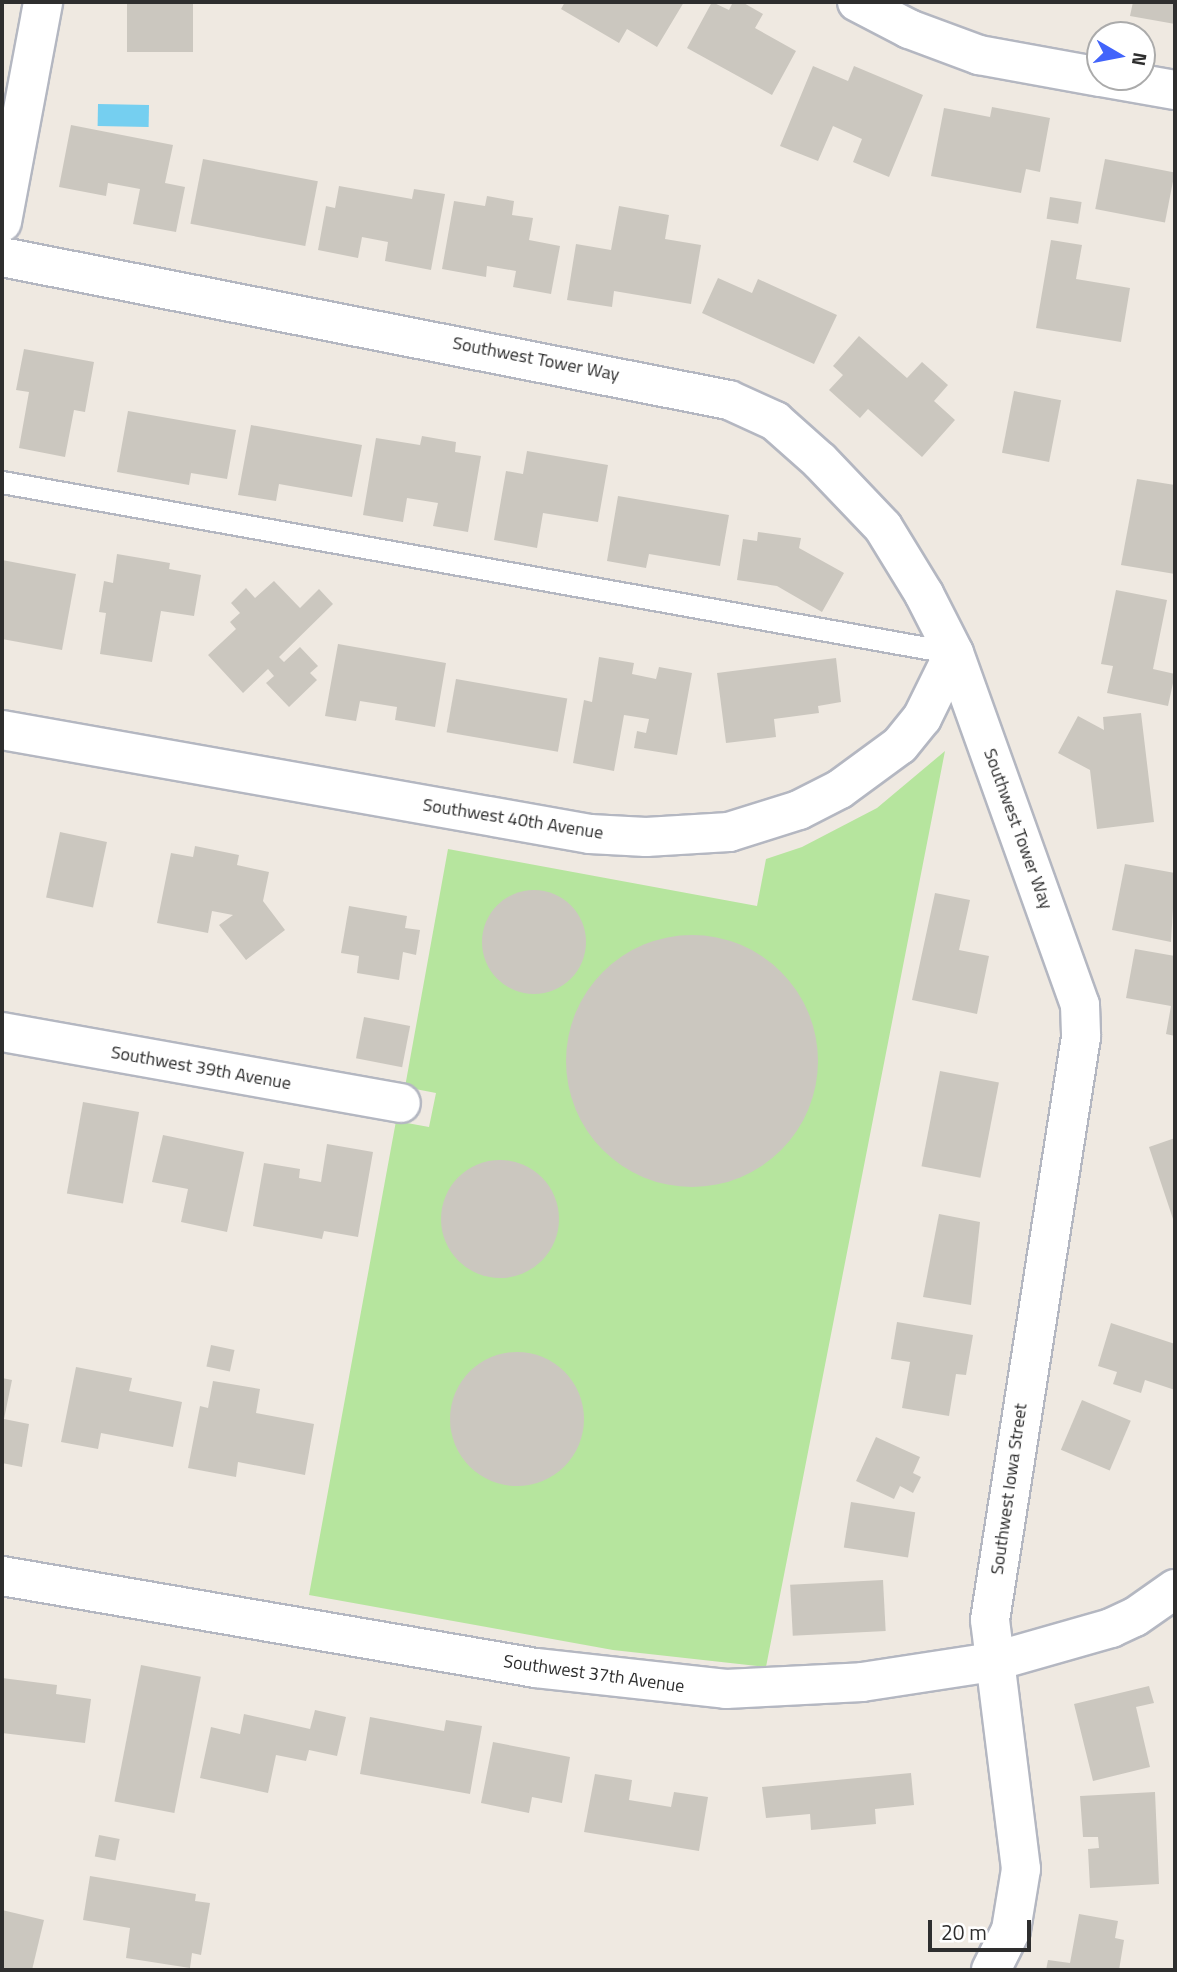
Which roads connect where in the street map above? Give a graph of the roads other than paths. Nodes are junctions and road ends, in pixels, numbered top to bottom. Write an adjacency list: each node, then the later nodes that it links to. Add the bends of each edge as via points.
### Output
1 (43, 2): 6 (street)
2 (857, 2): 3 (street, via 909,29 979,55)
3 (1086, 74)
4 (1156, 87): 5 (street)
5 (1175, 90)
6 (2, 222)
7 (2, 257): 9 (street, Southwest Tower Way, via 729,400 775,421 883,527)
8 (2, 482): 9 (lane)
9 (954, 653): 10 (street, Southwest 40th Avenue, via 922,718 901,745 840,789 799,810 729,832 646,837 590,834); 11 (street, Southwest Tower Way)
10 (2, 730)
11 (1080, 1004): 16 (street, Southwest Iowa Street, via 1081,1037 990,1620)
12 (2, 1032): 13 (street, Southwest 39th Avenue)
13 (401, 1103)
14 (2, 1576): 16 (street, Southwest 37th Avenue, via 536,1668 685,1687 814,1686)
15 (1175, 1588): 16 (street, Southwest 37th Avenue, via 1111,1628)
16 (992, 1662): 17 (street, Southwest Iowa Street, via 1021,1868 1011,1930)
17 (991, 1970)

